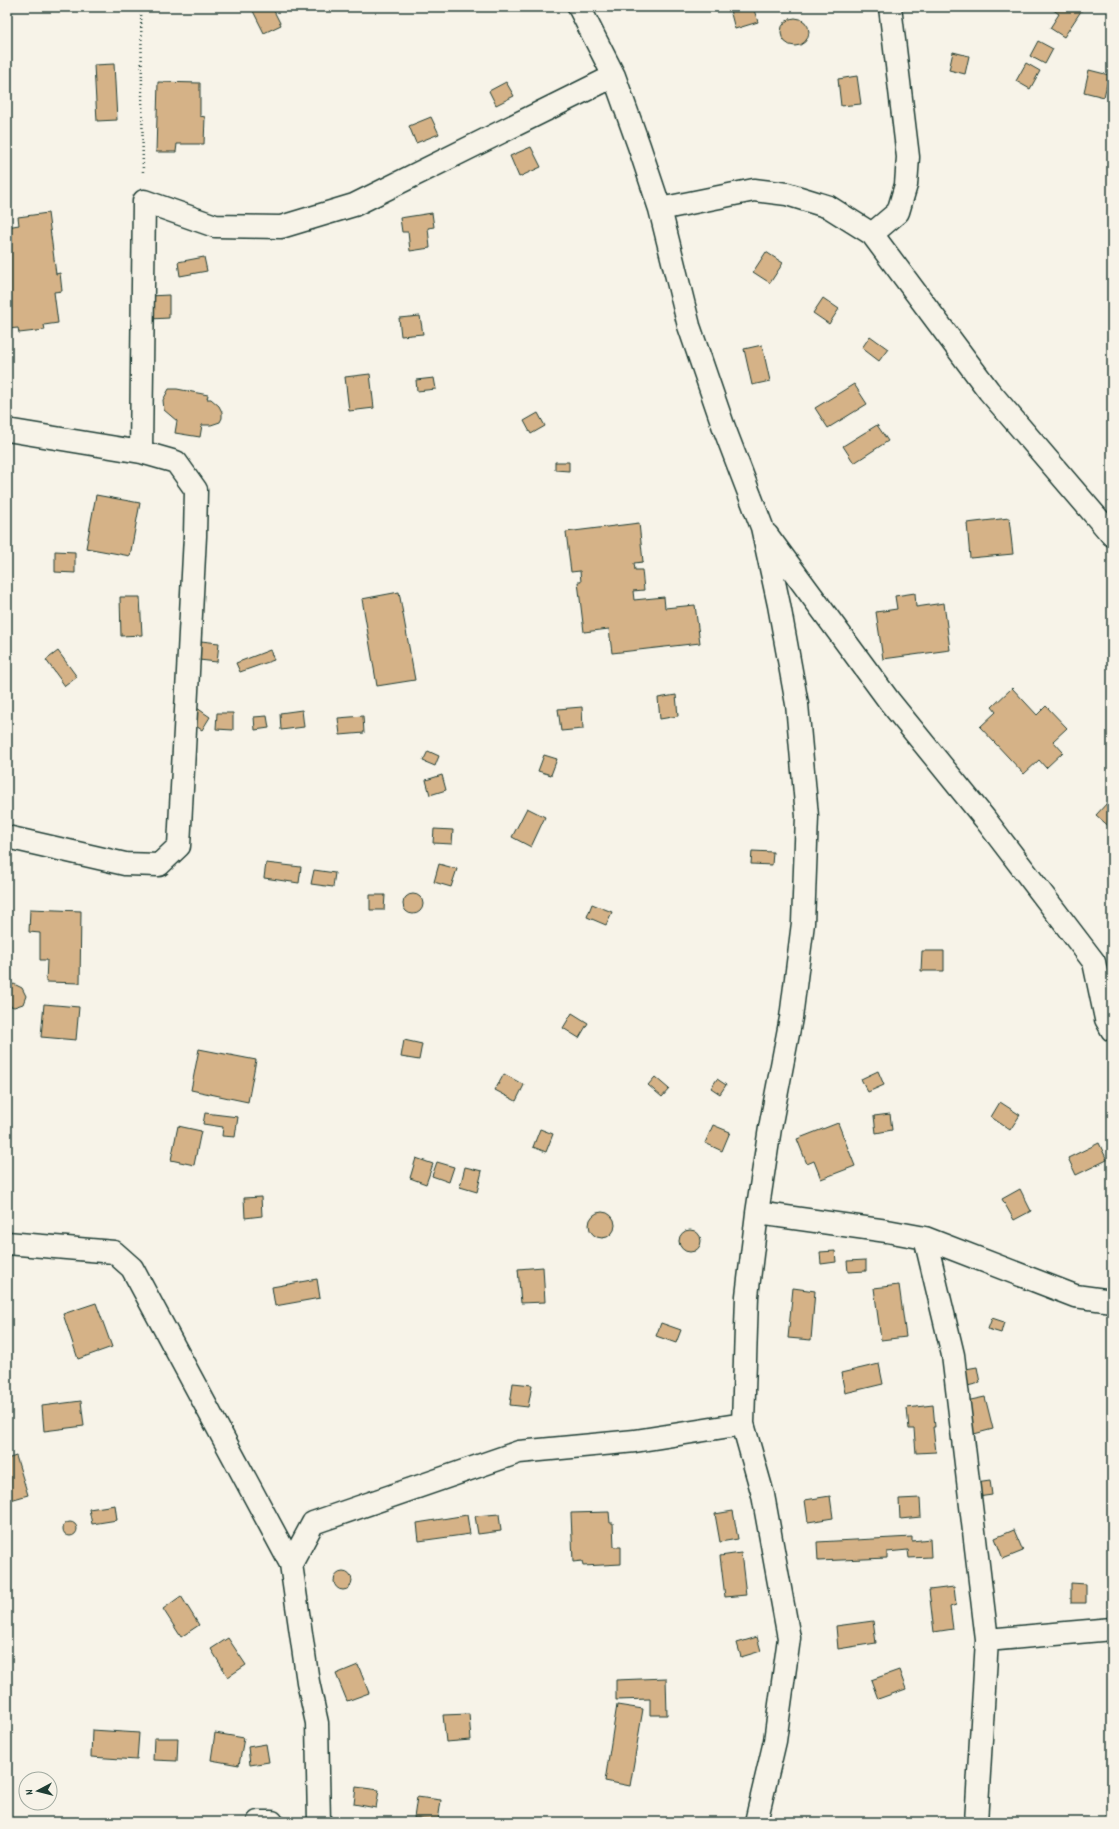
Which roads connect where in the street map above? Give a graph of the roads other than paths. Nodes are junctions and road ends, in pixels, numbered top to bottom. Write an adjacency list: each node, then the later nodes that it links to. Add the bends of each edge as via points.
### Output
1 (579, 7): 3 (street)
2 (890, 7): 5 (street, via 908,157 906,185 898,212)
3 (614, 76): 4 (street); 7 (street, via 354,205 281,227 215,226 144,201)
4 (660, 209): 5 (street, via 754,190 786,194 829,207); 8 (street, via 690,326 723,425)
5 (872, 234): 9 (street, via 989,391)
6 (7, 430): 7 (street)
7 (141, 452): 10 (street, via 176,462 196,490 179,846 159,865 124,864)
8 (762, 527): 11 (street, via 890,702); 13 (street, via 780,605 797,704 807,816 803,922 791,1018)
9 (1112, 535)
10 (7, 837)
11 (1103, 966): 12 (street, via 1106,1019)
12 (1112, 1030)
13 (757, 1213): 14 (street, via 888,1230); 17 (street, via 747,1296)
14 (924, 1238): 16 (street, via 1075,1296); 20 (street, via 953,1355)
15 (7, 1243): 18 (street, via 114,1252 132,1268)
16 (1112, 1301)
17 (743, 1424): 18 (street, via 635,1441 519,1452 313,1523); 24 (street, via 763,1495 789,1638 775,1741)
18 (291, 1564): 23 (street, via 308,1682 317,1723)
19 (1112, 1629): 20 (street)
20 (987, 1640): 25 (street)
21 (258, 1822): 22 (street)
22 (272, 1822)
23 (319, 1822)
24 (756, 1822)
25 (976, 1822)

